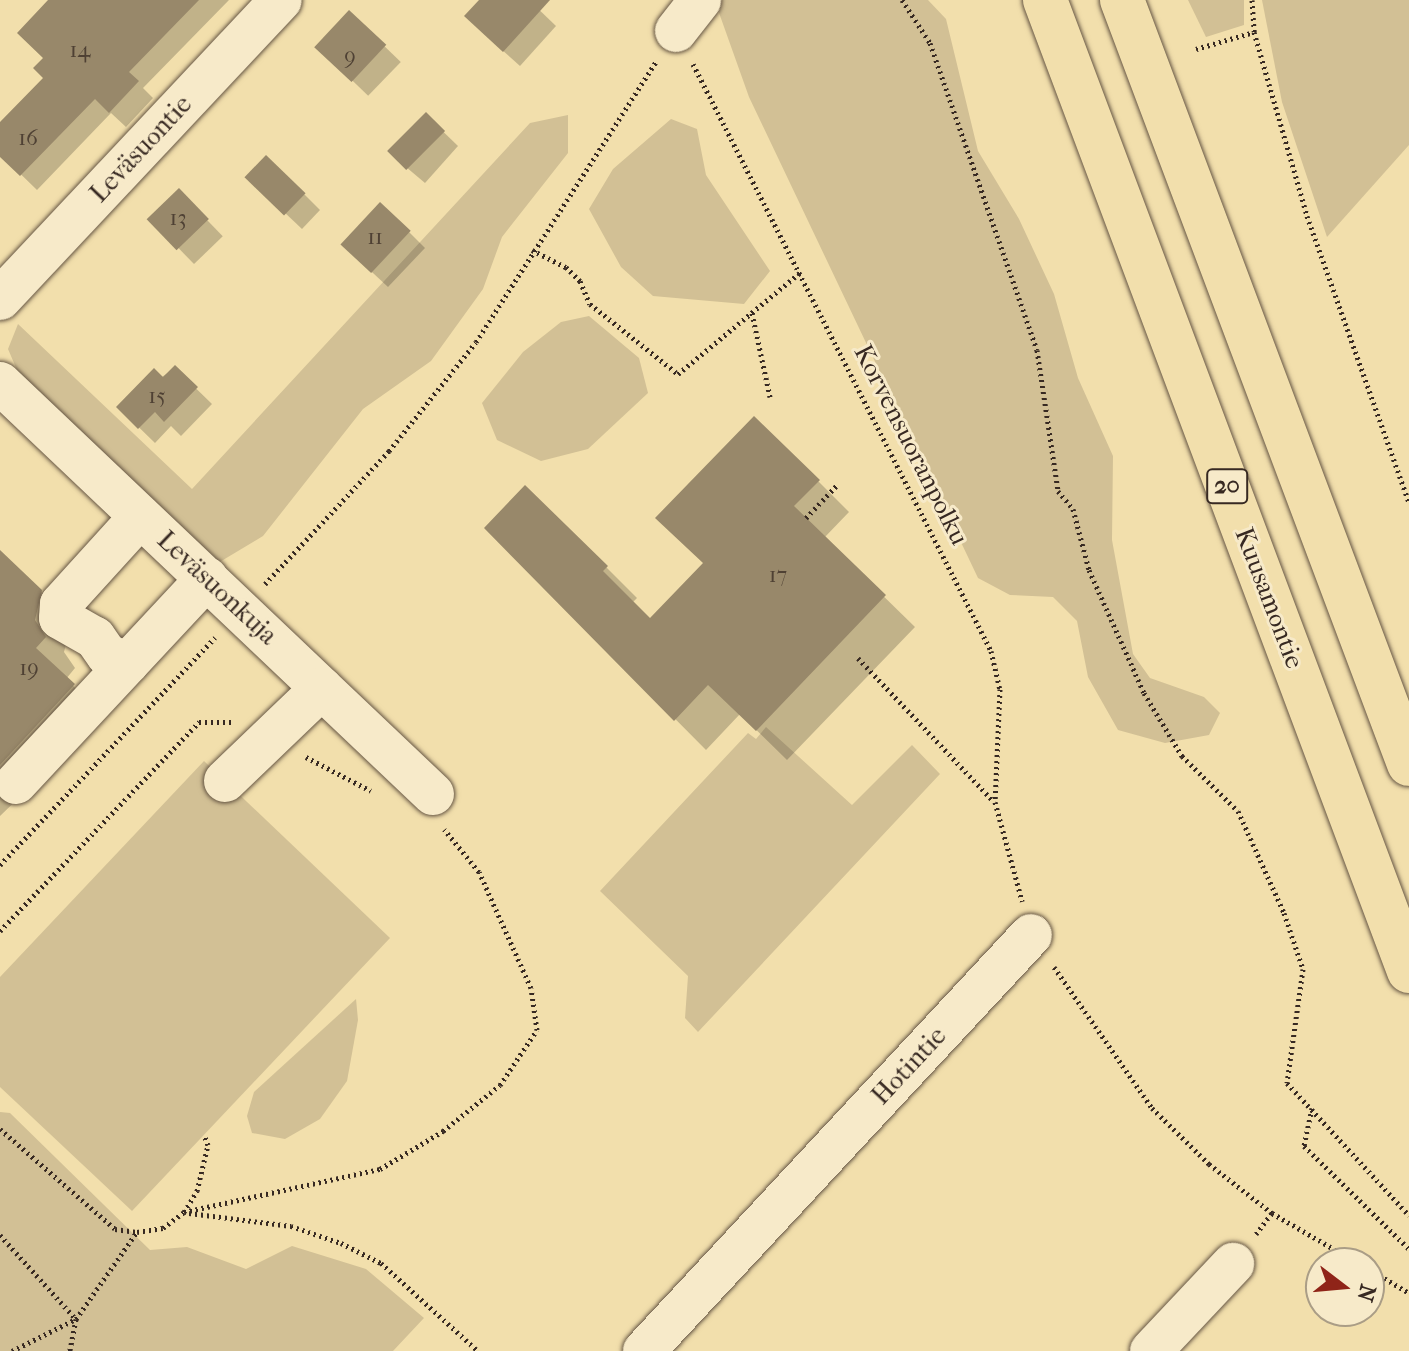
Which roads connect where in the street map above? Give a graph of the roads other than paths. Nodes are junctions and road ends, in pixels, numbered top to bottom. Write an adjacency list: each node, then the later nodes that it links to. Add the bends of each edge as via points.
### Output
1 (281, 0): 4 (street, Leväsuontie)
2 (1045, 0): 15 (highway, Kuusamontie / 20)
3 (1122, 0): 10 (highway)
4 (0, 299)
5 (0, 383): 6 (street, Leväsuonkuja)
6 (140, 517): 7 (street, Leväsuonkuja); 8 (street, via 61,604 60,618 95,638 107,655)
7 (207, 578): 8 (street); 9 (street, Leväsuonkuja)
8 (128, 663): 12 (street)
9 (322, 688): 11 (street); 13 (street, Leväsuonkuja)
10 (1409, 764)
11 (225, 781)
12 (16, 783)
13 (432, 808)
14 (1031, 935): 17 (street, Hotintie)
15 (1409, 971)
16 (1233, 1264): 18 (street)
17 (644, 1351)
18 (1151, 1351)

